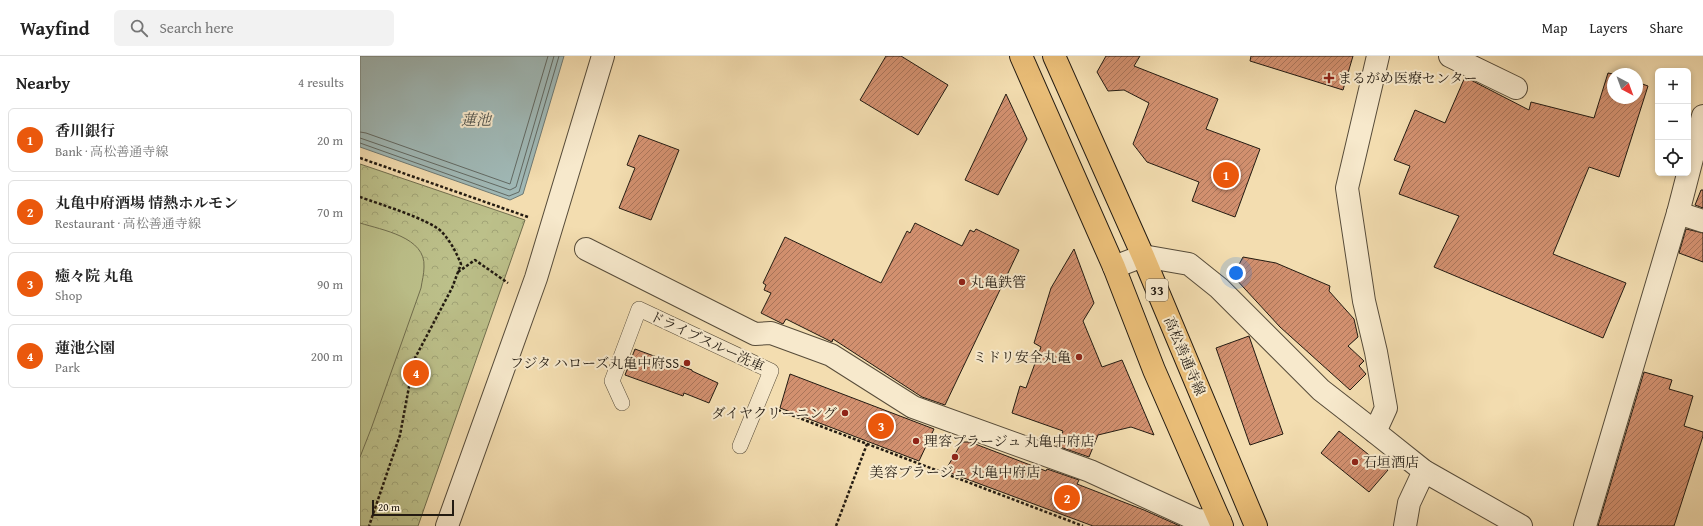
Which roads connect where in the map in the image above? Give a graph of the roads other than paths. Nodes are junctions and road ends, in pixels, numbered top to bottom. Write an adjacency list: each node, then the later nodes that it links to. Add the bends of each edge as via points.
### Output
1 (603, 56): 18 (street, via 536,278)
2 (1022, 56): 12 (main road, 33)
3 (1054, 56): 11 (main road, 高松善通寺線 / 33)
4 (1378, 56): 14 (street, via 1347,188 1364,301 1386,408)
5 (1450, 56): 6 (street)
6 (1516, 88)
7 (1703, 116): 8 (street)
8 (1678, 213): 9 (street); 22 (street)
9 (1703, 221)
10 (586, 249): 17 (street, via 755,334 771,333 831,355 913,407 1090,471 1197,520)
11 (1143, 256): 12 (street); 14 (street, via 1189,264 1219,288 1322,390); 19 (main road, 高松善通寺線 / 33)
12 (1114, 267): 17 (main road, 33, via 1154,370)
13 (622, 403): 15 (lane, ドライブスルー洗車, via 612,381 639,309 771,371)
14 (1375, 432): 16 (street)
15 (740, 446)
16 (1424, 471): 20 (street, via 1409,503); 21 (street)
17 (1221, 524)
18 (448, 526)
19 (1256, 526)
20 (1405, 526)
21 (1521, 526)
22 (1585, 526)

